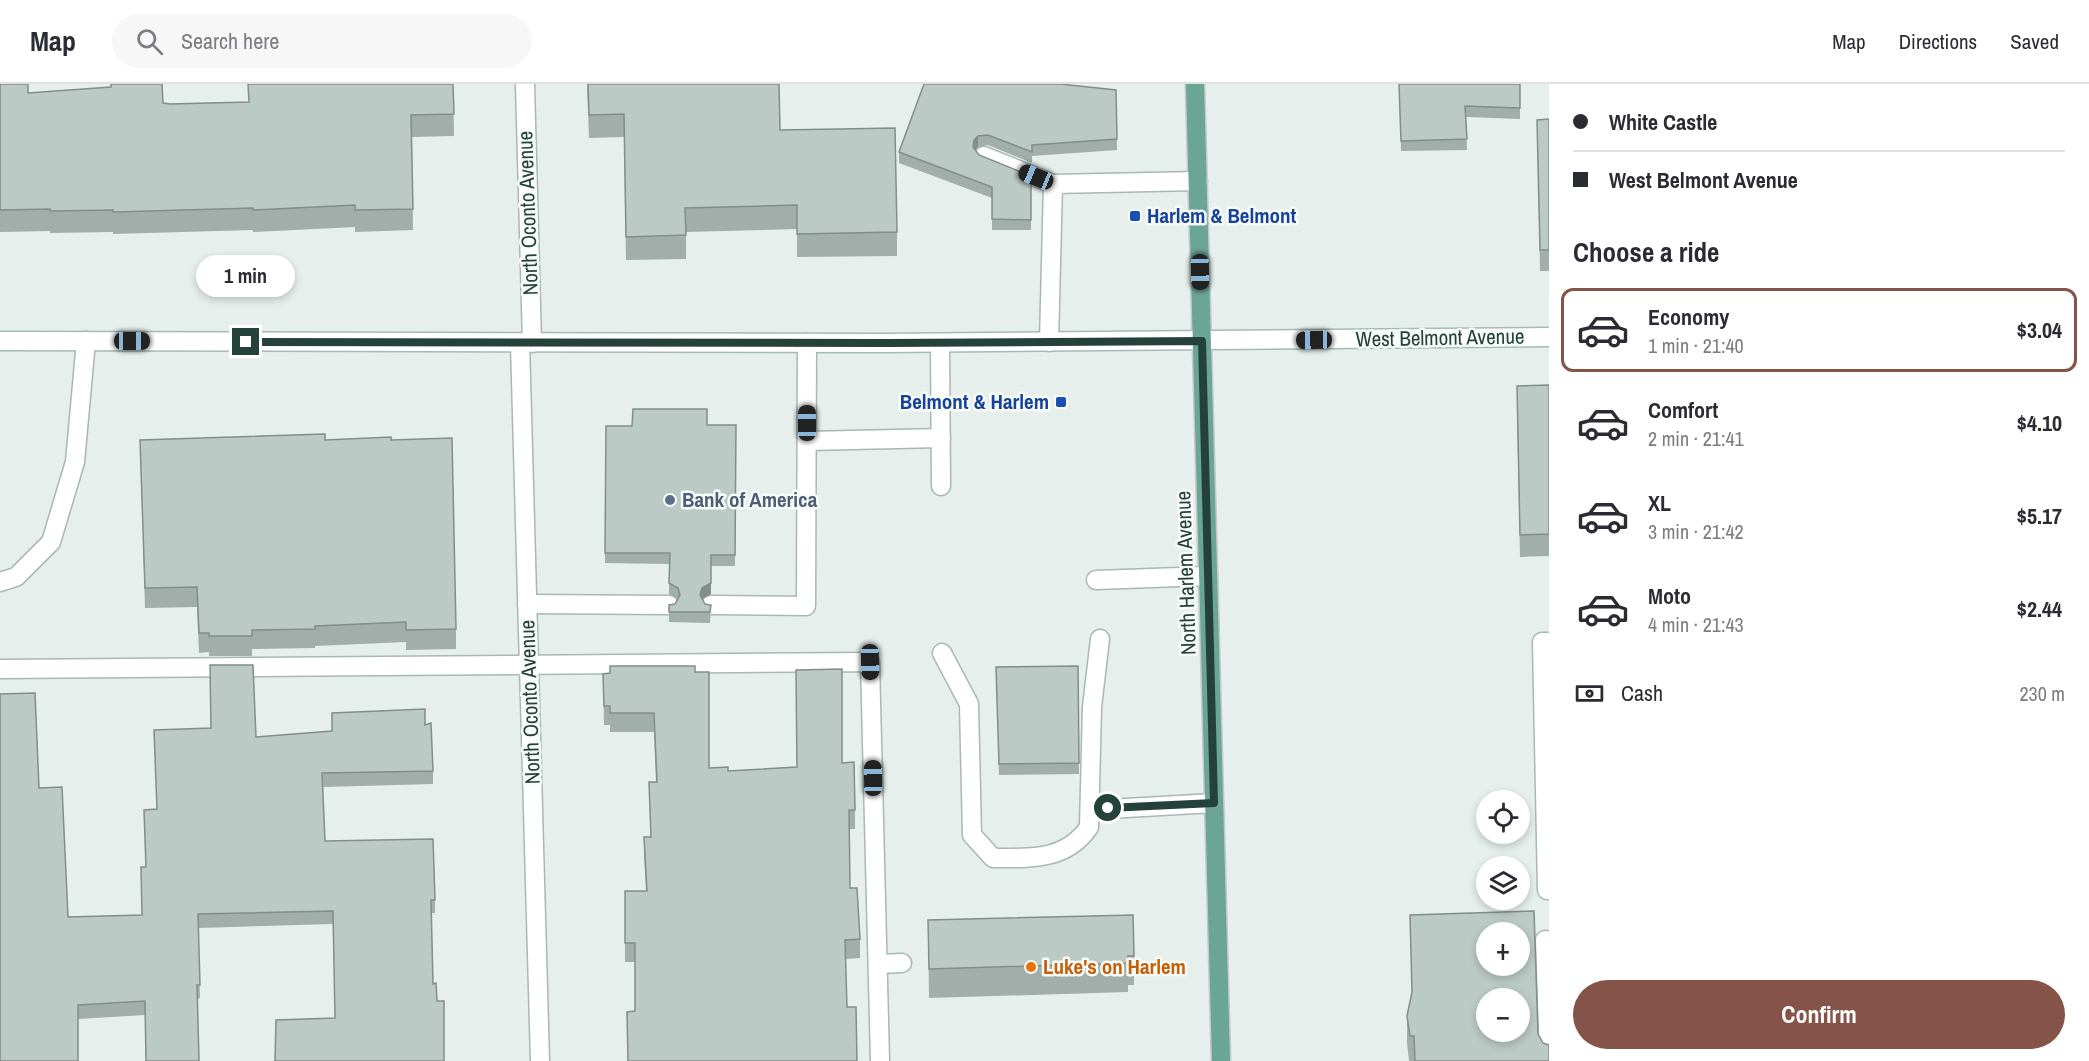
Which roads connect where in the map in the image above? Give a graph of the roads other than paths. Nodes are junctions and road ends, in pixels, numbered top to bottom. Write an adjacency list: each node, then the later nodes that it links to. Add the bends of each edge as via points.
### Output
1 (525, 84): 11 (main road, North Oconto Avenue)
2 (1195, 84): 4 (main road, North Harlem Avenue)
3 (984, 156): 5 (main road)
4 (1198, 181): 5 (main road); 9 (main road, North Harlem Avenue)
5 (1053, 184): 10 (main road)
6 (1549, 337): 9 (main road, West Belmont Avenue)
7 (0, 341): 8 (main road, West Belmont Avenue)
8 (86, 341): 11 (main road, West Belmont Avenue); 19 (main road, via 75,462 51,542 16,578)
9 (1202, 341): 10 (main road, West Belmont Avenue); 17 (main road, North Harlem Avenue)
10 (1049, 342): 13 (main road, West Belmont Avenue)
11 (526, 343): 12 (main road, West Belmont Avenue); 20 (main road, North Oconto Avenue)
12 (807, 343): 13 (main road, West Belmont Avenue); 15 (main road)
13 (940, 343): 14 (main road)
14 (941, 438): 15 (main road); 16 (main road)
15 (807, 441): 22 (main road, via 806,606)
16 (941, 486)
17 (1208, 576): 18 (main road); 28 (main road, North Harlem Avenue)
18 (1096, 580)
19 (0, 582)
20 (527, 604): 21 (main road); 26 (main road, North Oconto Avenue)
21 (669, 606)
22 (711, 606)
23 (1100, 639): 25 (main road, via 1092,707 1089,827 1080,840 1058,853 1036,858 993,858 972,835 969,704)
24 (1549, 642): 30 (main road, via 1542,642)
25 (942, 654)
26 (529, 665): 27 (main road); 33 (main road, via 870,662); 34 (main road, North Oconto Avenue)
27 (0, 669)
28 (1214, 803): 29 (main road); 36 (main road, North Harlem Avenue)
29 (1108, 808)
30 (1546, 890)
31 (1545, 940): 37 (main road)
32 (902, 963): 33 (main road)
33 (878, 964): 35 (main road)
34 (540, 1061)
35 (880, 1061)
36 (1221, 1061)
37 (1549, 1061)

